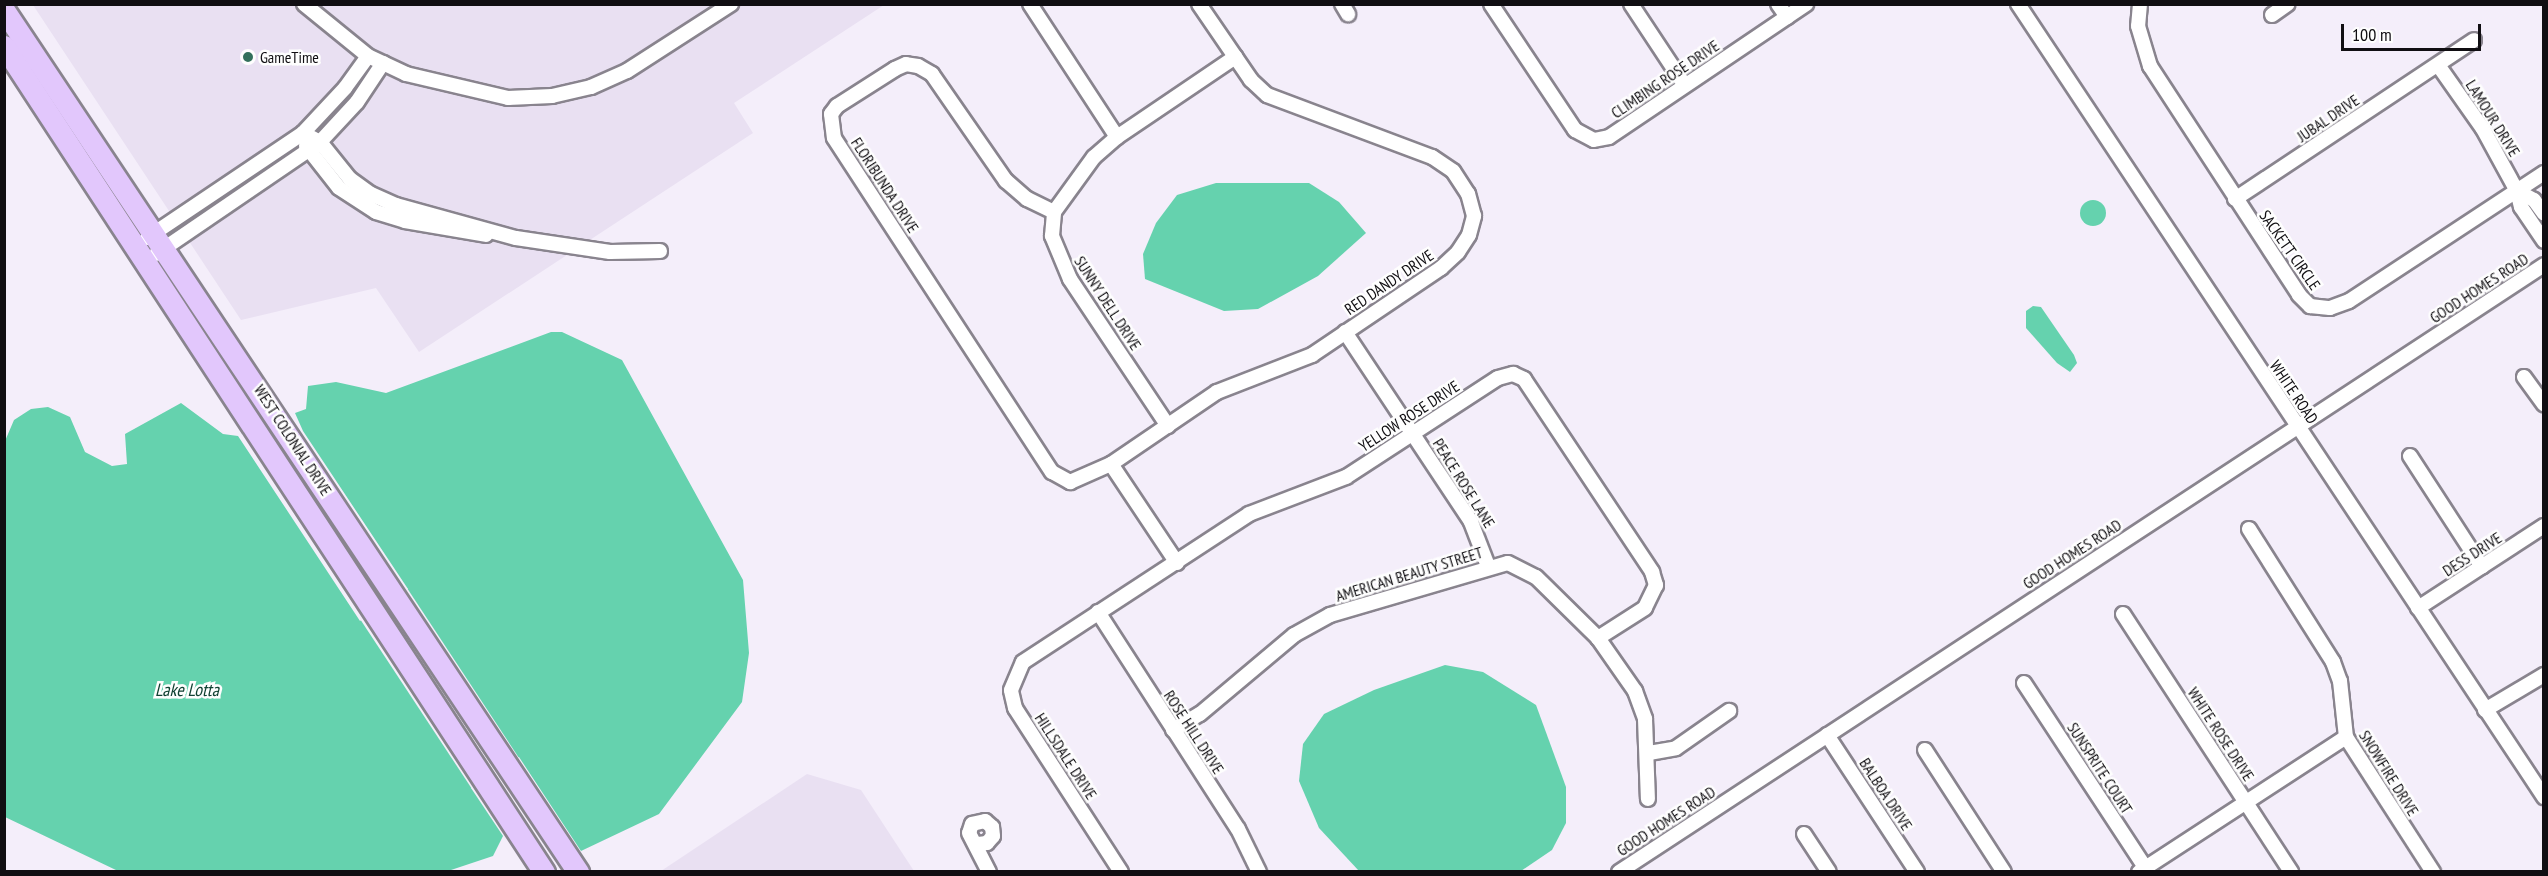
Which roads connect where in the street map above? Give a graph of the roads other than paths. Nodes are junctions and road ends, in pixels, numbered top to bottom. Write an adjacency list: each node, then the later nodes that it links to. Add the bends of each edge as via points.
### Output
1 (304, 4): 17 (street)
2 (731, 4): 19 (street, via 627,71 591,87 552,96 508,98 406,74)
3 (1030, 4): 23 (street)
4 (1199, 4): 18 (street, RED DANDY DRIVE)
5 (1491, 4): 21 (street, CLIMBING ROSE DRIVE, via 1575,130 1594,140 1609,137)
6 (1631, 4): 21 (street)
7 (1778, 4): 14 (street)
8 (1806, 4): 14 (street, CLIMBING ROSE DRIVE)
9 (2018, 4): 40 (street, WHITE ROAD)
10 (2140, 4): 28 (street, SACKETT CIRCLE, via 2138,26 2150,66)
11 (2288, 4): 13 (street)
12 (4, 10): 33 (highway, WEST COLONIAL DRIVE)
13 (2272, 15)
14 (1787, 17): 21 (street, CLIMBING ROSE DRIVE)
15 (2474, 40): 20 (street, JUBAL DRIVE)
16 (4, 46): 33 (highway, WEST COLONIAL DRIVE)
17 (368, 56): 19 (street); 22 (street, via 345,88)
18 (1235, 57): 23 (street); 36 (street, RED DANDY DRIVE, via 1267,95 1432,157 1453,171 1468,194 1474,216 1469,235 1458,252 1441,268)
19 (383, 63): 24 (street, via 357,102)
20 (2438, 65): 27 (street, LAMOUR DRIVE, via 2483,129); 28 (street, JUBAL DRIVE)
21 (1684, 84)
22 (303, 133): 24 (street); 25 (street); 33 (street)
23 (1117, 137): 29 (street, via 1094,157)
24 (320, 142): 25 (street); 31 (street, via 333,162 370,194)
25 (307, 152): 31 (street, via 339,188 376,212 458,232); 33 (street)
26 (2544, 173): 27 (street, SACKETT CIRCLE)
27 (2517, 191): 28 (street, SACKETT CIRCLE, via 2349,302 2330,308 2310,306 2299,295); 30 (street, LAMOUR DRIVE, via 2534,200); 32 (street, LAMOUR DRIVE, via 2521,207)
28 (2235, 199)
29 (1054, 212): 39 (street, SUNNY DELL DRIVE, via 1052,236 1070,279); 43 (street, FLORIBUNDA DRIVE, via 1027,199 1006,180 932,74 918,66 906,64 895,69 837,106 831,114 834,138 1052,472 1070,482)
30 (2544, 214)
31 (494, 233): 34 (street, via 610,252)
32 (2544, 241)
33 (150, 246): 68 (highway, WEST COLONIAL DRIVE, via 396,596); 70 (highway, WEST COLONIAL DRIVE, via 268,456)
34 (660, 251)
35 (2544, 265): 40 (street, GOOD HOMES ROAD)
36 (1345, 332): 39 (street, RED DANDY DRIVE, via 1312,355 1217,393); 41 (street, PEACE ROSE LANE)
37 (2524, 377): 38 (street)
38 (2544, 405)
39 (1168, 426): 43 (street, RED DANDY DRIVE)
40 (2297, 427): 49 (street, WHITE ROAD); 59 (street, GOOD HOMES ROAD)
41 (1413, 433): 46 (street, YELLOW ROSE DRIVE, via 1346,477 1249,514); 47 (street, PEACE ROSE LANE, via 1471,522); 52 (street, YELLOW ROSE DRIVE, via 1498,378 1513,374 1524,379 1652,572 1656,585 1645,608)
42 (2410, 456): 48 (street)
43 (1111, 464): 46 (street)
44 (2544, 526): 48 (street, DESS DRIVE)
45 (2249, 529): 60 (street, SNOWFIRE DRIVE, via 2333,662 2340,681)
46 (1177, 563): 50 (street, YELLOW ROSE DRIVE)
47 (1488, 566): 52 (street, AMERICAN BEAUTY STREET, via 1508,563 1523,567); 58 (street, AMERICAN BEAUTY STREET, via 1330,615 1294,634 1200,714)
48 (2482, 567): 49 (street, DESS DRIVE)
49 (2418, 608): 56 (street, WHITE ROAD)
50 (1098, 612): 53 (street, YELLOW ROSE DRIVE); 58 (street, ROSE HILL DRIVE)
51 (2123, 614): 65 (street, WHITE ROSE DRIVE)
52 (1598, 638): 62 (street, AMERICAN BEAUTY STREET, via 1635,691 1645,719)
53 (1032, 656): 72 (street, HILLSDALE DRIVE, via 1014,677 1011,690 1016,708)
54 (2544, 675): 56 (street)
55 (2024, 683): 69 (street, SUNSPRITE COURT)
56 (2486, 710): 63 (street, WHITE ROAD)
57 (1729, 711): 62 (street, via 1676,748)
58 (1173, 730): 73 (street, ROSE HILL DRIVE, via 1238,829)
59 (1827, 735): 74 (street, GOOD HOMES ROAD); 76 (street, BALBOA DRIVE)
60 (2346, 736): 65 (street); 79 (street, SNOWFIRE DRIVE)
61 (1925, 750): 77 (street)
62 (1649, 753): 64 (street, AMERICAN BEAUTY STREET)
63 (2544, 797)
64 (1648, 799)
65 (2246, 802): 69 (street); 78 (street, WHITE ROSE DRIVE)
66 (1804, 834): 75 (street)
67 (978, 844): 71 (street)
68 (574, 867): 70 (highway)
69 (2144, 870)
70 (544, 871)
71 (989, 872)
72 (1121, 872)
73 (1259, 872)
74 (1619, 872)
75 (1829, 872)
76 (1917, 872)
77 (2004, 872)
78 (2291, 872)
79 (2433, 872)

